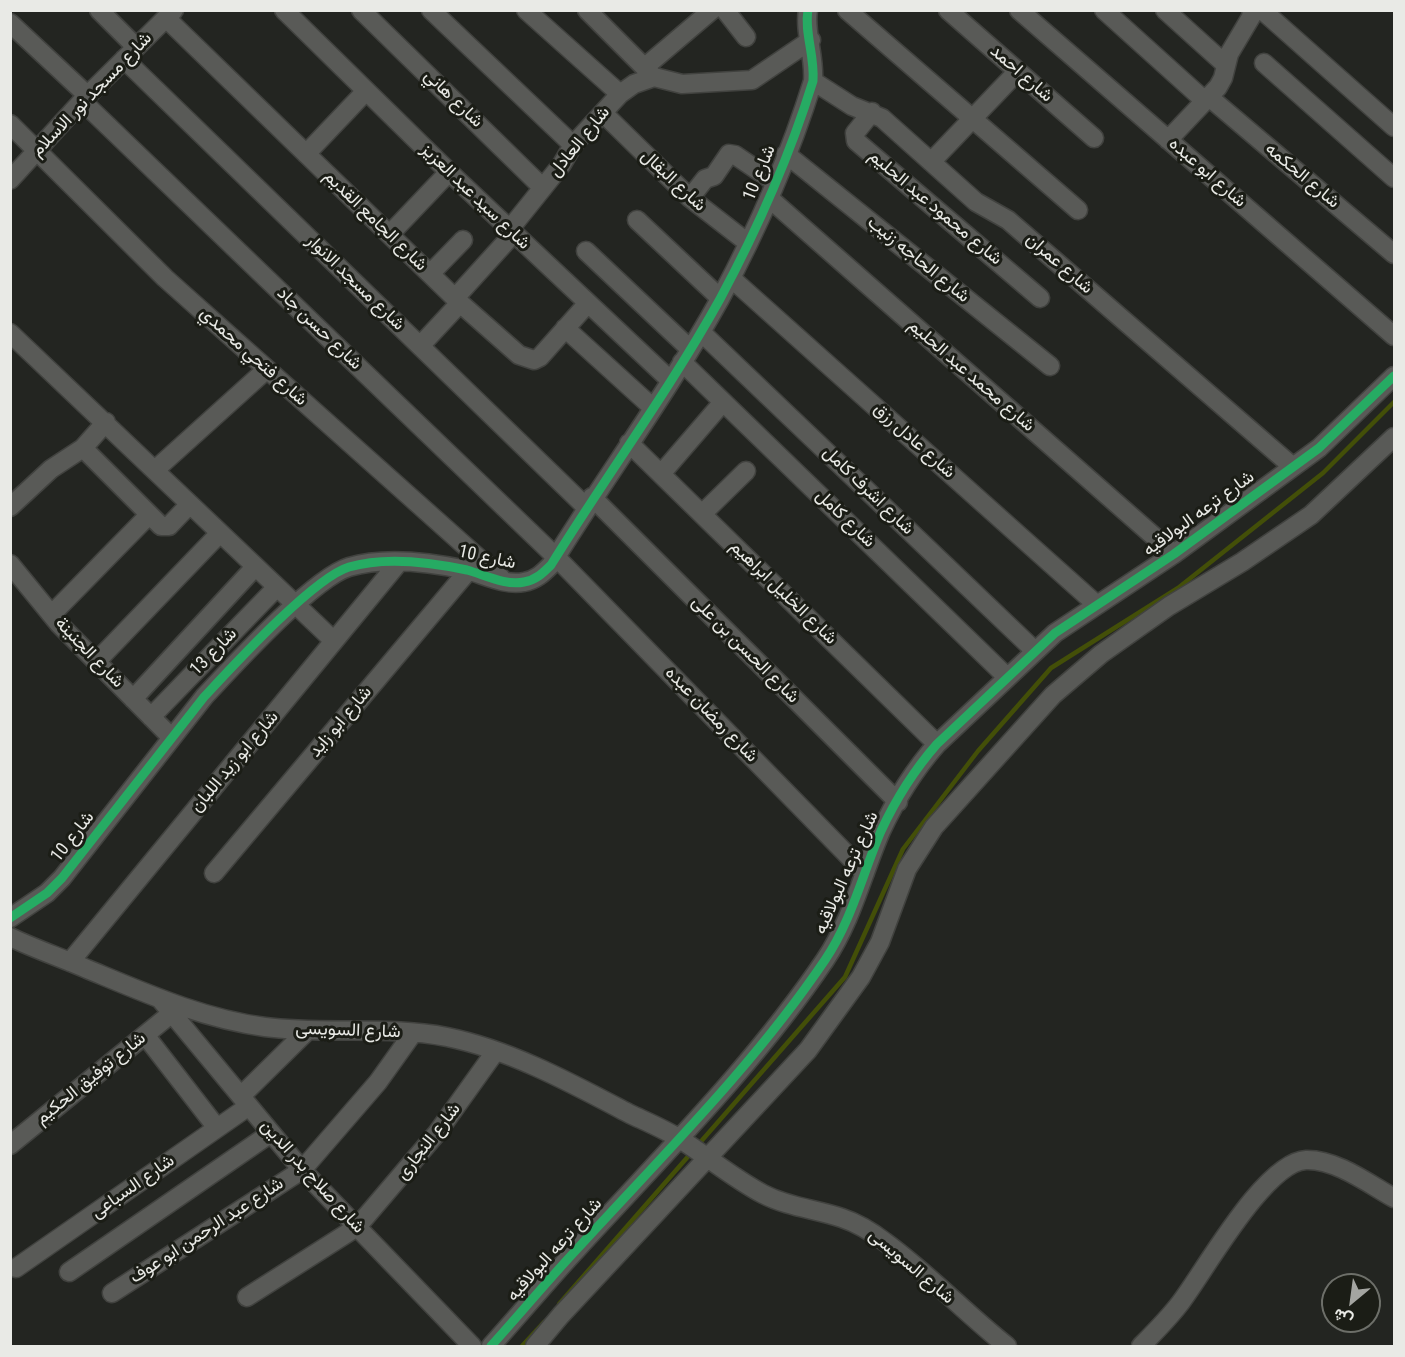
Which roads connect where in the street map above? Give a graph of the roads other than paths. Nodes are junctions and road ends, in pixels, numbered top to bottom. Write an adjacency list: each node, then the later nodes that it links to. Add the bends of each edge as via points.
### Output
1 (99, 10): 21 (street, شارع مسجد الانوار)
2 (284, 10): 27 (street, شارع سيد عبد العزيز)
3 (361, 10): 46 (street, شارع هاني)
4 (430, 10): 38 (street)
5 (526, 10): 28 (street)
6 (587, 10): 25 (street)
7 (712, 10): 25 (street)
8 (725, 10): 19 (street)
9 (808, 10): 20 (street, شارع 10, via 806,22)
10 (847, 10): 33 (street)
11 (948, 10): 24 (street, شارع احمد)
12 (1019, 10): 37 (street, شارع ابو عبده)
13 (1104, 10): 30 (street, شارع الحكمه)
14 (1165, 10): 23 (street)
15 (1252, 10): 23 (street)
16 (1262, 10): 35 (street)
17 (170, 14): 21 (street, شارع مسجد نور الاسلام); 40 (street, شارع الجامع القديم)
18 (10, 23): 29 (street, شارع حسن جاد)
19 (746, 37)
20 (811, 40): 25 (street, via 752,80 682,84); 26 (street, شارع 10)
21 (130, 53): 29 (street, شارع مسجد نور الاسلام); 67 (street, شارع مسجد الانوار)
22 (1264, 63): 44 (street)
23 (1226, 65): 30 (street, via 1223,78)
24 (1018, 71): 33 (street); 36 (street, شارع احمد)
25 (655, 75): 28 (street, شارع العادل)
26 (813, 81): 31 (street, شارع عمران, via 852,106); 41 (street, شارع 10)
27 (366, 91): 40 (street); 43 (street, شارع سيد عبد العزيز)
28 (620, 94): 32 (street, شارع العادل)
29 (84, 98): 39 (street, شارع مسجد نور الاسلام); 90 (street, شارع حسن جاد)
30 (1207, 99): 37 (street); 56 (street, شارع الحكمه)
31 (872, 112): 42 (street, شارع عمران); 60 (street, شارع محمود عبد الحليم, via 855,133 856,141)
32 (603, 113): 38 (street, شارع العادل); 48 (street, شارع البقال)
33 (972, 119): 42 (street); 49 (street)
34 (10, 124): 39 (street, شارع فتحي محمدي)
35 (1395, 127)
36 (1094, 138)
37 (1168, 140): 65 (street, شارع ابو عبده)
38 (573, 145): 46 (street, شارع العادل)
39 (37, 151): 45 (street, شارع مسجد نور الاسلام); 70 (street, شارع فتحي محمدي, via 165,278)
40 (306, 154): 52 (street, شارع الجامع القديم)
41 (786, 154): 47 (street, شارع 10); 69 (street, شارع الحاجه زنيب)
42 (931, 162): 79 (street, شارع عمران, via 976,202 1008,220)
43 (448, 172): 51 (street, شارع سيد عبد العزيز); 52 (street)
44 (1395, 178)
45 (10, 180)
46 (543, 188): 51 (street, شارع العادل)
47 (772, 190): 48 (street, شارع محمد عبد الحليم, via 735,155 729,154 714,176 705,179); 54 (street, شارع 10); 89 (street, شارع محمد عبد الحليم)
48 (690, 198): 54 (street, شارع البقال)
49 (1078, 210)
50 (637, 220): 59 (street)
51 (511, 232): 61 (street, شارع العادل); 62 (street, شارع سيد عبد العزيز)
52 (390, 234): 57 (street, شارع الجامع القديم)
53 (463, 240): 57 (street)
54 (748, 243): 58 (street, شارع 10)
55 (586, 251): 68 (street, شارع كامل)
56 (1395, 254)
57 (430, 274): 61 (street, شارع الجامع القديم)
58 (731, 278): 59 (street, شارع 10); 97 (street, شارع عادل رزق)
59 (720, 298): 64 (street, شارع 10)
60 (1040, 298)
61 (457, 300): 63 (street, شارع الجامع القديم, via 526,359 540,357); 67 (street, شارع العادل)
62 (588, 303): 63 (street, شارع الجامع القديم); 72 (street, شارع سيد عبد العزيز)
63 (565, 328): 74 (street)
64 (701, 332): 68 (street, شارع 10); 101 (street, شارع اشرف كامل)
65 (1395, 336)
66 (12, 338): 75 (street)
67 (420, 346): 83 (street, شارع مسجد الانوار)
68 (686, 355): 72 (street, شارع 10); 73 (street, شارع كامل)
69 (1050, 366)
70 (267, 369): 80 (street); 95 (street, شارع فتحي محمدي)
71 (1395, 376): 79 (street, شارع ترعه البولاقيه, via 1319,448)
72 (670, 380): 74 (street, شارع 10)
73 (723, 402): 82 (street); 103 (street, شارع كامل)
74 (652, 407): 77 (street, شارع 10)
75 (106, 422): 78 (street); 80 (street)
76 (1395, 438): 124 (street, via 1311,515 1168,606 1101,654 1053,696 934,827 907,869 880,942 839,1010 808,1050)
77 (628, 443): 82 (street, شارع الخليل ابراهيم); 83 (street, شارع 10)
78 (83, 448): 85 (street, via 51,469); 87 (street)
79 (1293, 467): 89 (street, شارع ترعه البولاقيه)
80 (155, 470): 84 (street)
81 (746, 471): 86 (street)
82 (661, 474): 86 (street, شارع الخليل ابراهيم)
83 (589, 502): 90 (street, شارع 10); 108 (street, شارع الحسن بن على)
84 (190, 504): 87 (street, via 169,526 161,526); 88 (street)
85 (10, 507)
86 (702, 514): 107 (street, شارع الخليل ابراهيم)
87 (149, 515): 99 (street)
88 (220, 533): 93 (street); 102 (street)
89 (1174, 554): 97 (street, شارع ترعه البولاقيه)
90 (556, 557): 95 (street, شارع 10, via 539,576 523,583); 110 (street, شارع رمضان عبده)
91 (399, 562): 94 (street, شارع 10); 98 (street, شارع 10, via 348,567 322,582); 100 (street, شارع ابو زيد اللبان)
92 (10, 564): 99 (street, شارع الجنينة)
93 (255, 567): 96 (street); 104 (street)
94 (468, 571): 95 (street, شارع 10); 109 (street, شارع ابو زايد)
95 (504, 582)
96 (277, 587): 98 (street); 105 (street, شارع 13)
97 (1098, 604): 101 (street, شارع ترعه البولاقيه)
98 (296, 606): 100 (street); 106 (street, شارع 10, via 230,669)
99 (52, 614): 102 (street, شارع الجنينة)
100 (334, 641): 113 (street, شارع ابو زيد اللبان)
101 (1034, 650): 103 (street, شارع ترعه البولاقيه)
102 (96, 662): 104 (street, شارع الجنينة)
103 (1007, 677): 107 (street, شارع ترعه البولاقيه)
104 (133, 699): 105 (street, شارع الجنينة)
105 (151, 717): 106 (street, شارع الجنينة)
106 (172, 738): 111 (street, شارع 10, via 62,878)
107 (937, 744): 108 (street, شارع ترعه البولاقيه)
108 (898, 802): 110 (street, شارع ترعه البولاقيه, via 882,829)
109 (214, 873)
110 (866, 873): 122 (street, شارع ترعه البولاقيه, via 846,924 826,959)
111 (10, 918)
112 (12, 941): 113 (street, شارع السويسى)
113 (70, 962): 114 (street, شارع السويسى)
114 (166, 1006): 115 (street, شارع السويسى, via 263,1027); 117 (street, شارع توفيق الحكيم); 119 (street, شارع صلاح بدر الدين)
115 (307, 1031): 116 (street, شارع السويسى); 119 (street, شارع السباعى)
116 (413, 1033): 118 (street, شارع السويسى, via 447,1037); 125 (street, شارع عبد الرحمن ابو عوف, via 378,1082)
117 (145, 1035): 120 (street); 123 (street, شارع توفيق الحكيم)
118 (495, 1052): 122 (street, شارع السويسى, via 591,1093); 127 (street, شارع النجارى, via 437,1133)
119 (245, 1101): 120 (street, شارع السباعى); 121 (street, شارع صلاح بدر الدين)
120 (217, 1128): 128 (street, شارع السباعى)
121 (271, 1133): 125 (street, شارع صلاح بدر الدين); 129 (street)
122 (682, 1142): 124 (street, شارع السويسى); 133 (street, شارع ترعه البولاقيه, via 577,1248)
123 (10, 1145)
124 (706, 1159): 134 (street); 135 (street, شارع السويسى, via 783,1203 863,1227 908,1260)
125 (302, 1170): 127 (street, شارع صلاح بدر الدين); 130 (street, شارع عبد الرحمن ابو عوف)
126 (1395, 1198): 136 (street, via 1324,1163 1306,1160 1289,1164 1259,1191 1180,1304)
127 (357, 1227): 131 (street, شارع النجارى); 132 (street, شارع صلاح بدر الدين)
128 (16, 1268)
129 (69, 1272)
130 (112, 1293)
131 (247, 1297)
132 (472, 1347)
133 (491, 1347)
134 (535, 1347)
135 (1006, 1347)
136 (1141, 1347)

